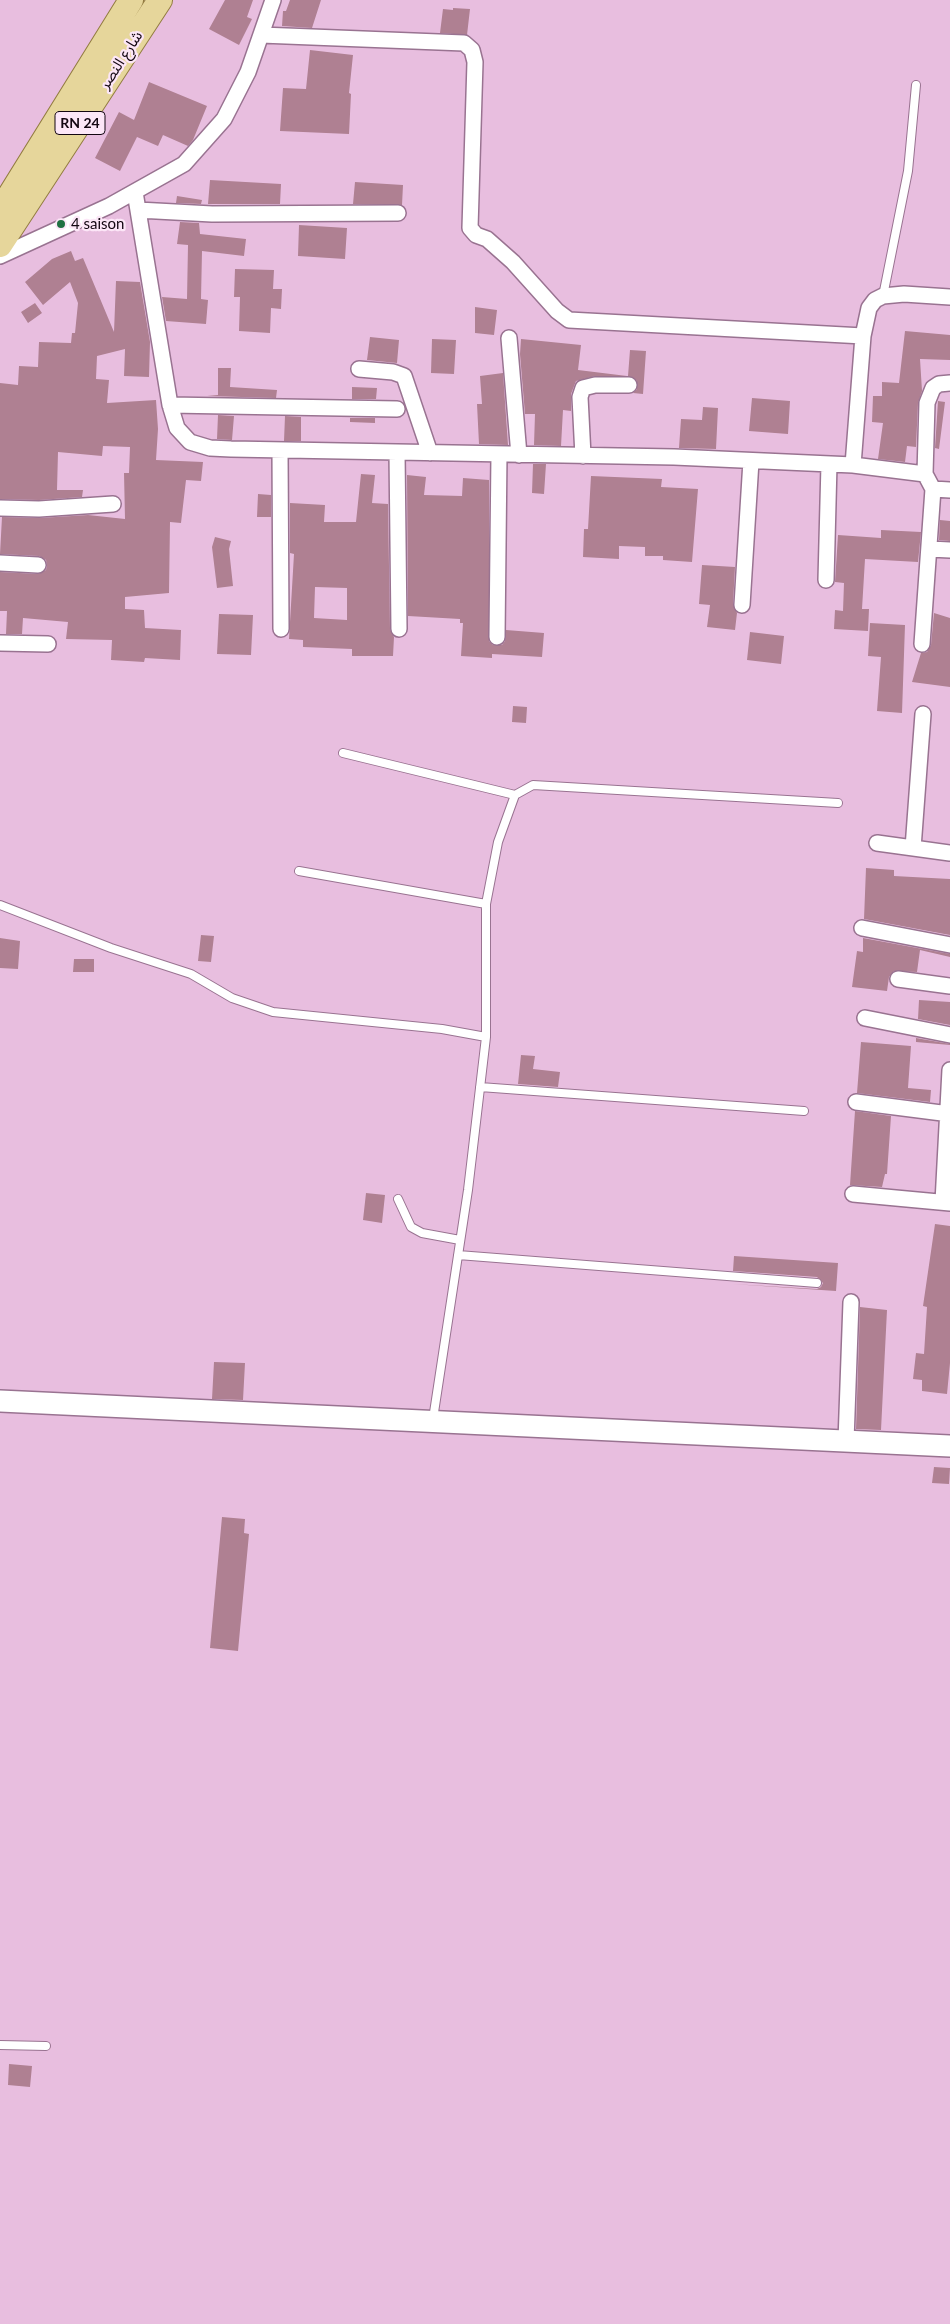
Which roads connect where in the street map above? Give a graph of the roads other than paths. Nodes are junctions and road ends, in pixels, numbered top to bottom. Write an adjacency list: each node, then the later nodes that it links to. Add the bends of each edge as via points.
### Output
1 (132, 0): 8 (main road, شارع النصر / RN 24)
2 (160, 0): 10 (main road, شارع النصر / RN 24)
3 (273, 0): 4 (street)
4 (260, 35): 6 (street, via 248,72 224,119 184,164); 14 (street, via 464,43 472,50 475,62 470,228 488,239 513,262 569,320)
5 (916, 85): 12 (lane, via 908,171)
6 (134, 192): 7 (street); 11 (street)
7 (138, 210): 9 (street, via 212,214); 19 (street)
8 (0, 211)
9 (398, 214)
10 (0, 245)
11 (0, 256)
12 (883, 296): 13 (street); 14 (street, via 869,308)
13 (950, 297)
14 (863, 336): 29 (street)
15 (509, 338): 25 (street)
16 (358, 369): 23 (street, via 404,376)
17 (950, 383): 30 (street, via 939,384 928,395)
18 (629, 384): 26 (street, via 584,388 580,398)
19 (170, 405): 20 (street); 21 (street, via 177,428 190,442 210,448)
20 (397, 409)
21 (280, 450): 22 (street); 41 (street)
22 (397, 452): 23 (street); 42 (street)
23 (430, 453): 24 (street)
24 (499, 454): 25 (street); 43 (street)
25 (519, 454): 26 (street)
26 (583, 456): 27 (street)
27 (751, 461): 28 (street); 40 (street)
28 (829, 464): 29 (street); 39 (street)
29 (853, 465): 30 (street)
30 (925, 474): 31 (street)
31 (933, 490): 32 (street); 35 (street)
32 (950, 490)
33 (113, 504): 34 (street)
34 (0, 508)
35 (930, 549): 36 (street); 46 (street)
36 (950, 550)
37 (0, 563): 38 (street)
38 (38, 565)
39 (826, 580)
40 (742, 605)
41 (281, 629)
42 (399, 629)
43 (497, 637)
44 (0, 643): 45 (street)
45 (48, 644)
46 (922, 644)
47 (923, 714): 52 (street)
48 (343, 753): 49 (lane)
49 (515, 795): 50 (lane, via 533,785); 55 (lane, via 498,842)
50 (838, 802)
51 (877, 843): 52 (street)
52 (913, 848): 53 (street)
53 (950, 854)
54 (299, 871): 55 (lane)
55 (486, 904): 63 (lane)
56 (0, 906): 63 (lane, via 191,974 232,998 273,1012)
57 (862, 928): 58 (street)
58 (950, 945)
59 (898, 979): 60 (street)
60 (950, 986)
61 (865, 1018): 62 (street)
62 (950, 1034)
63 (486, 1036): 65 (lane)
64 (950, 1070): 68 (street)
65 (480, 1086): 67 (lane); 72 (lane)
66 (856, 1102): 68 (street)
67 (804, 1111)
68 (948, 1113): 71 (street)
69 (853, 1194): 71 (street)
70 (398, 1200): 72 (lane, via 411,1226 422,1232)
71 (947, 1202)
72 (460, 1240): 73 (lane)
73 (458, 1254): 74 (lane); 77 (lane)
74 (817, 1283)
75 (851, 1302): 78 (street)
76 (0, 1401): 77 (street)
77 (433, 1421): 78 (street)
78 (846, 1441): 79 (street)
79 (950, 1446)
80 (0, 2045): 81 (lane)
81 (46, 2046)

